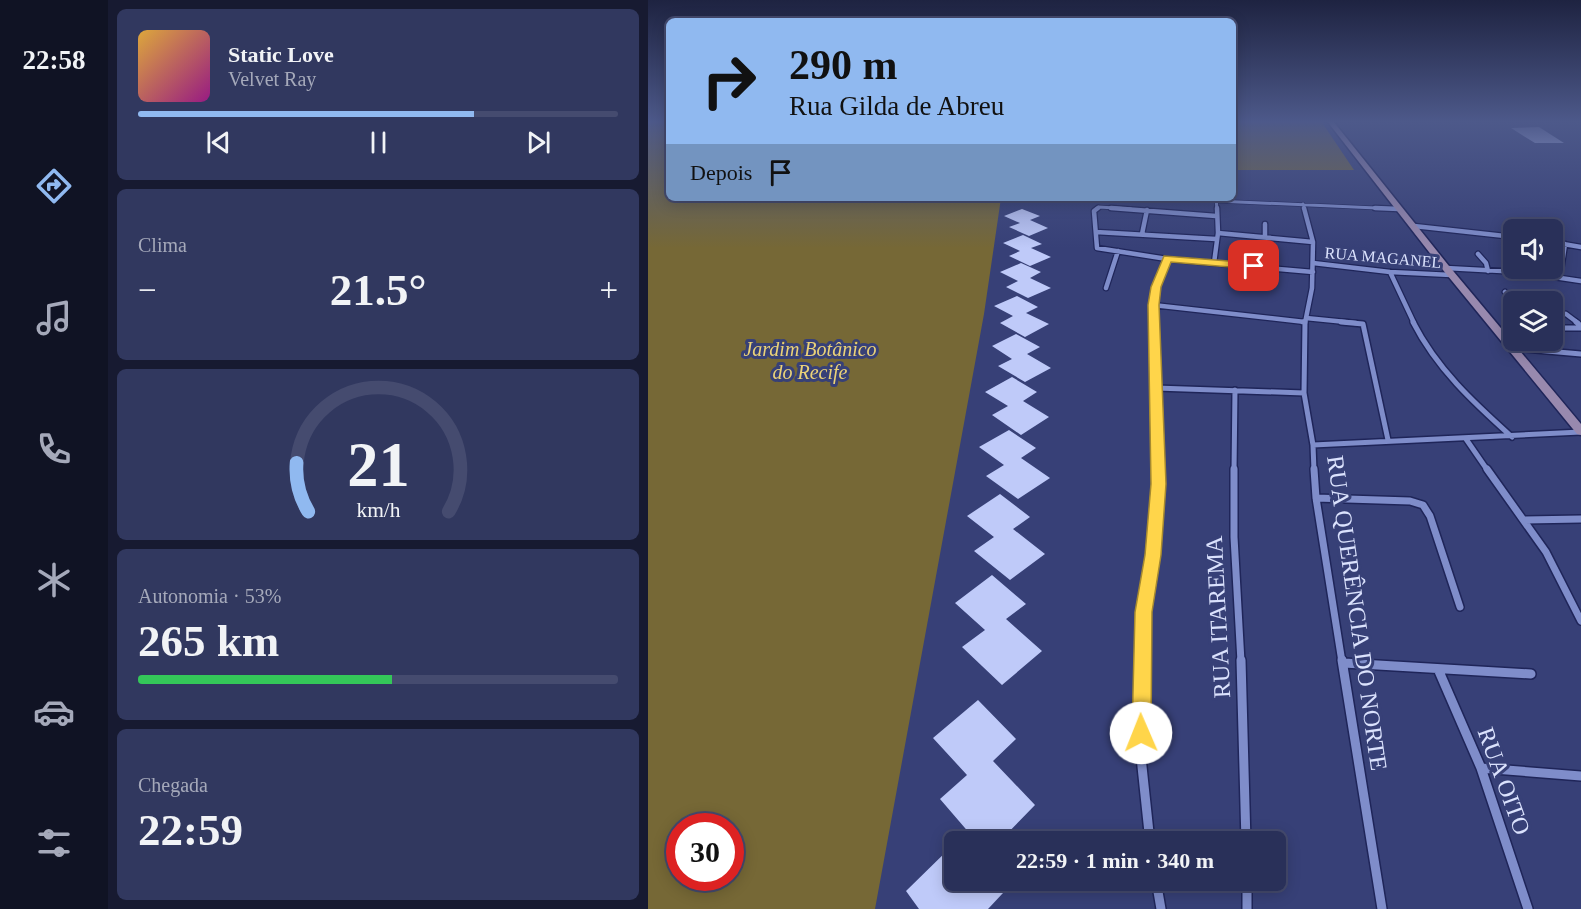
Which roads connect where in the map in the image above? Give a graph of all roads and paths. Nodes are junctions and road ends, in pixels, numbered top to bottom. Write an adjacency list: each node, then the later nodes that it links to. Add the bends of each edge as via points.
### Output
1 (1364, 163): 5 (main road)
2 (1216, 201): 7 (street)
3 (1236, 201): 4 (street)
4 (1303, 204): 5 (street); 16 (street, RUA MAGANEL)
5 (1399, 208): 9 (main road)
6 (1147, 210): 7 (street); 10 (street, via 1105,206 1095,209); 12 (street)
7 (1216, 216): 11 (street)
8 (1266, 224): 14 (street)
9 (1414, 226): 13 (street); 26 (main road)
10 (1096, 232): 12 (street); 19 (street, via 1097,248)
11 (1218, 233): 14 (street); 15 (street)
12 (1142, 234): 15 (street)
13 (1503, 236)
14 (1264, 237): 16 (street)
15 (1216, 239): 23 (street)
16 (1313, 242): 24 (street, RUA MAGANEL)
17 (1565, 244): 18 (street); 21 (street)
18 (1581, 247)
19 (1118, 251): 22 (street); 32 (street)
20 (1478, 254): 25 (street)
21 (1563, 257)
22 (1167, 258): 23 (street); 33 (street)
23 (1214, 263): 28 (street)
24 (1313, 263): 28 (street, RUA MAGANEL); 29 (street, RUA MAGANEL)
25 (1488, 270): 26 (street, RUA MAGANEL); 27 (street, RUA MAGANEL)
26 (1449, 271): 29 (street, RUA MAGANEL); 38 (main road)
27 (1503, 271)
28 (1313, 272): 35 (street, RUA MAGANEL)
29 (1390, 272): 46 (street, via 1435,360)
30 (1563, 278): 31 (street, RUA MAGANEL)
31 (1581, 281)
32 (1106, 288)
33 (1153, 305): 35 (street); 42 (street)
34 (1566, 314): 36 (street)
35 (1305, 320): 44 (street, RUA QUERÊNCIA DO NORTE); 48 (street, via 1360,323 1365,330)
36 (1581, 327): 37 (street)
37 (1563, 328)
38 (1503, 336)
39 (1515, 351): 45 (main road)
40 (1559, 351): 41 (street)
41 (1581, 354)
42 (1156, 388): 43 (street); 60 (street, via 1157,514 1143,612 1140,712)
43 (1235, 390): 44 (street); 61 (street, RUA ITAREMA, via 1234,537)
44 (1304, 393): 49 (street, RUA QUERÊNCIA DO NORTE)
45 (1581, 432): 46 (street)
46 (1512, 437): 47 (street)
47 (1466, 439): 48 (street); 52 (street)
48 (1388, 440): 49 (street)
49 (1312, 445): 50 (street, RUA QUERÊNCIA DO NORTE)
50 (1316, 498): 53 (street, via 1410,501 1423,505); 55 (street, RUA QUERÊNCIA DO NORTE)
51 (1581, 519): 52 (street)
52 (1525, 520): 54 (street)
53 (1460, 607)
54 (1581, 621)
55 (1344, 663): 56 (street); 66 (street, RUA QUERÊNCIA DO NORTE)
56 (1438, 669): 57 (street); 58 (street, RUA OITO)
57 (1531, 674)
58 (1480, 768): 59 (street); 67 (street, RUA OITO)
59 (1581, 776)
60 (1148, 831)
61 (1246, 831)
62 (1158, 891): 64 (street)
63 (1247, 891): 65 (street)
64 (1161, 909)
65 (1247, 909)
66 (1382, 909)
67 (1528, 909)

